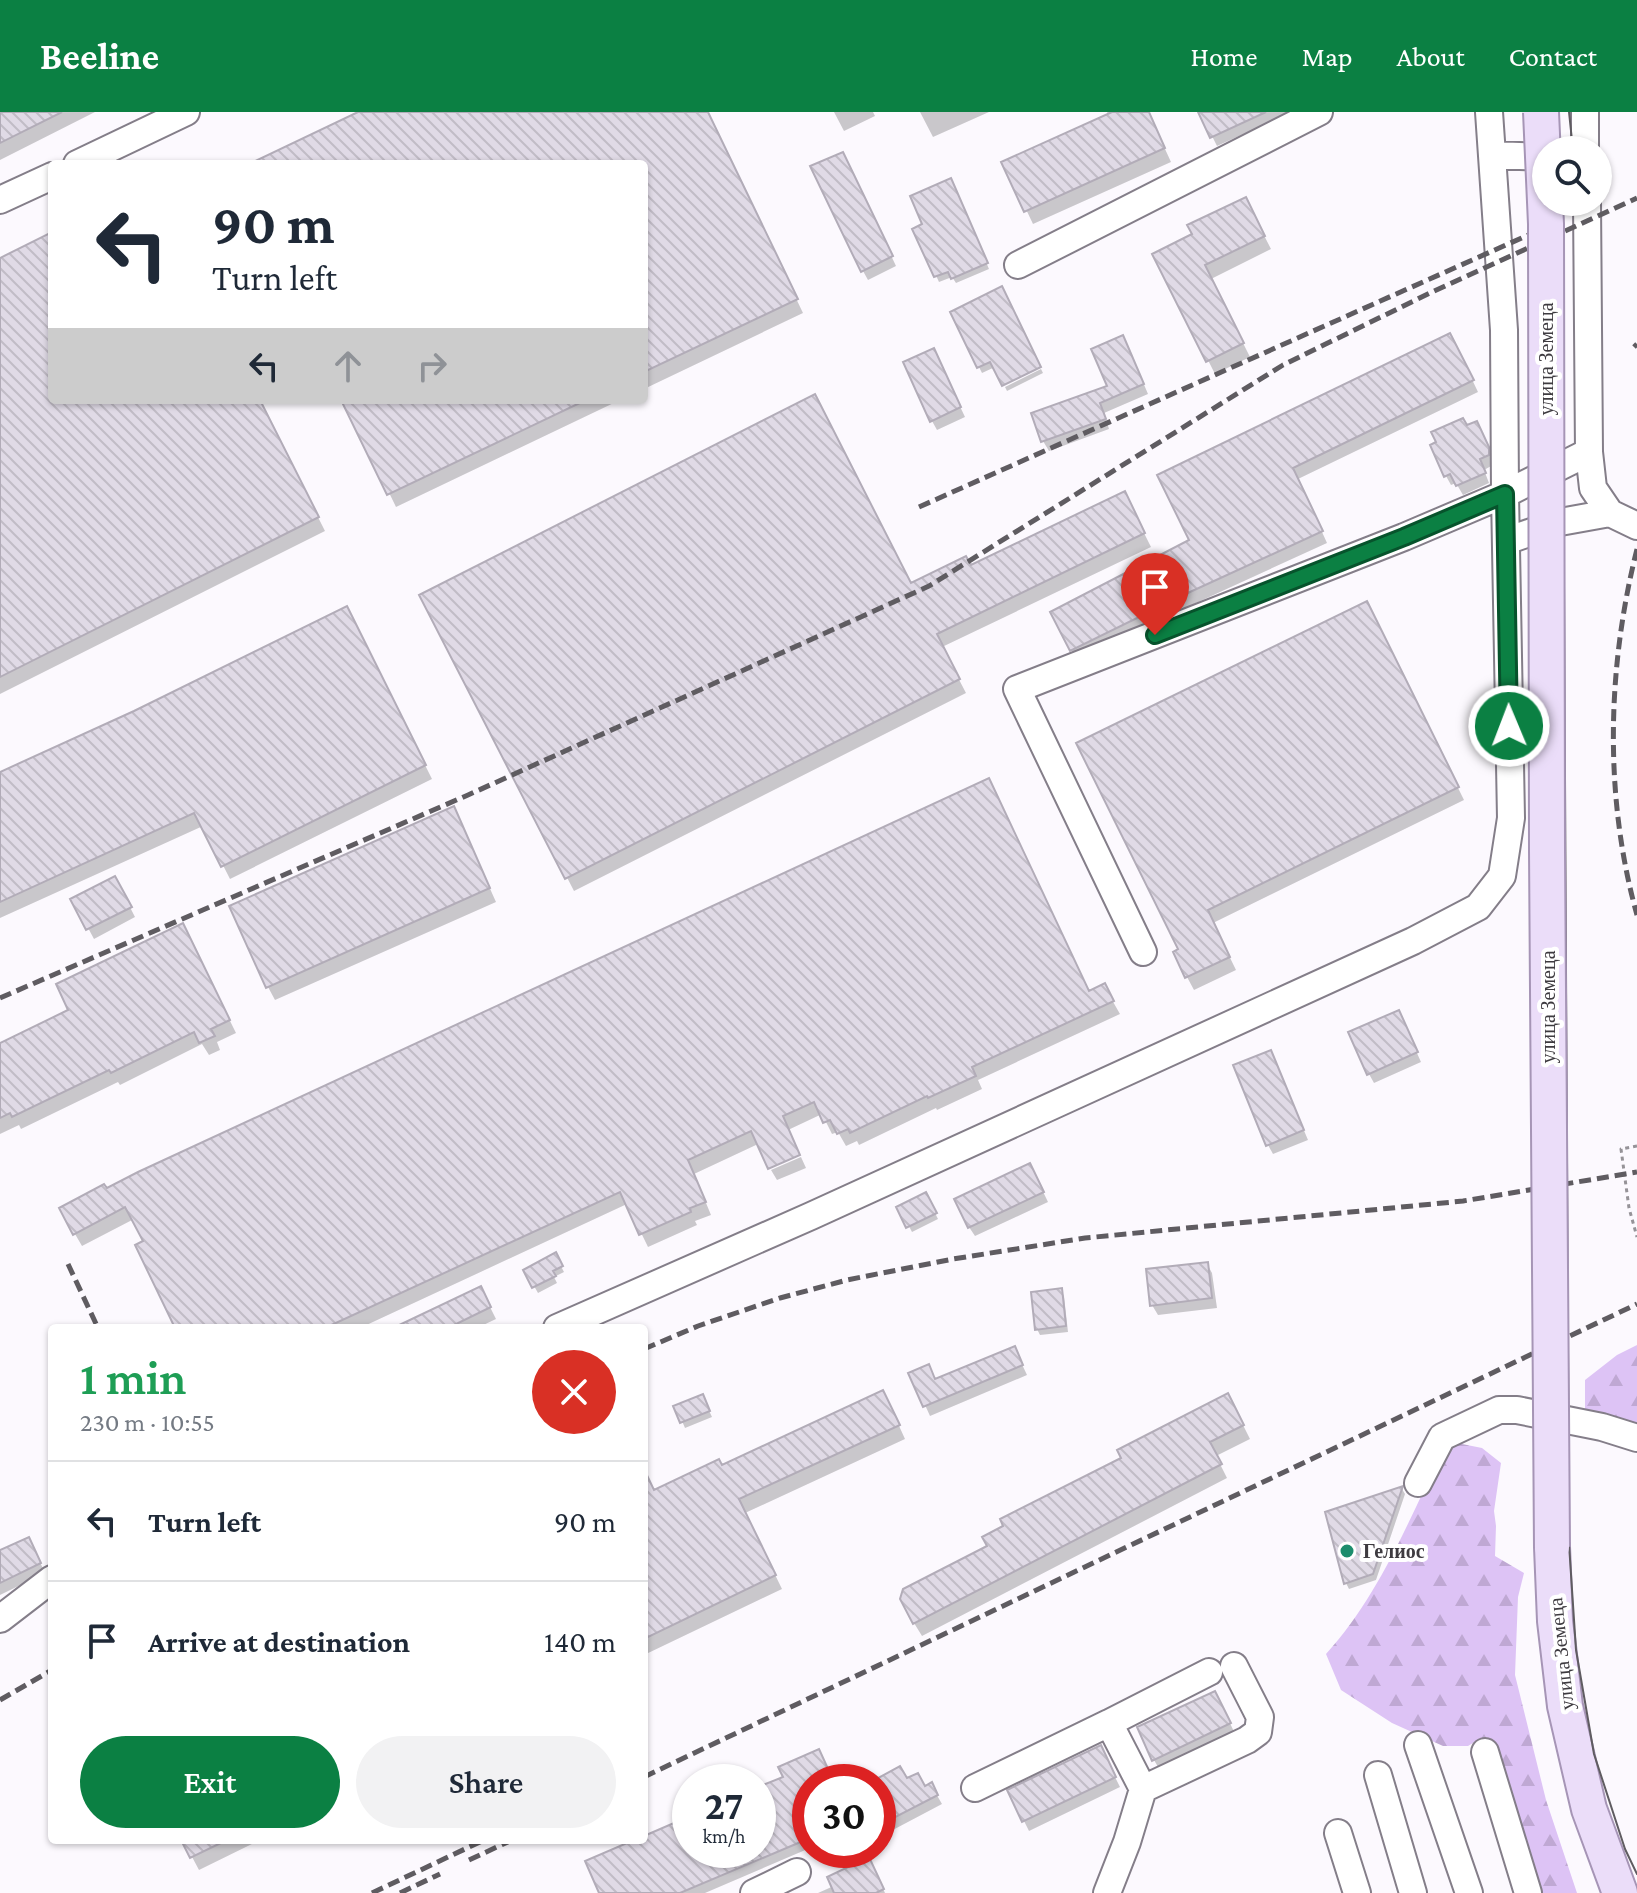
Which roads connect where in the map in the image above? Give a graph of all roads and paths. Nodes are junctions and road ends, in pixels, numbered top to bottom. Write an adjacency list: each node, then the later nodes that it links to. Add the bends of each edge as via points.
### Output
1 (186, 112): 9 (street)
2 (1319, 112): 13 (street)
3 (1489, 112): 7 (street)
4 (1541, 112): 41 (main road, улица Земеца, bridge, via 1555,1621 1565,1706 1589,1809)
5 (1585, 112): 6 (street)
6 (1585, 136)
7 (1492, 155): 8 (street); 15 (street, via 1504,330)
8 (1532, 156)
9 (85, 160)
10 (48, 178): 11 (street)
11 (0, 200)
12 (1587, 216): 14 (street)
13 (1018, 265)
14 (1589, 452): 15 (street); 16 (street, via 1593,488)
15 (1505, 494): 18 (street); 19 (street, via 1017,689)
16 (1610, 513): 17 (street); 18 (street, via 1560,522)
17 (1637, 526)
18 (1506, 541): 22 (street, via 1511,818 1502,876 1478,907)
19 (1143, 952)
20 (1637, 1146): 21 (path, via 1621,1149)
21 (1637, 1237)
22 (566, 1324)
23 (1637, 1438): 24 (street, via 1499,1410 1442,1437)
24 (1418, 1483)
25 (48, 1582): 26 (street)
26 (0, 1619)
27 (1109, 1723): 31 (street); 32 (street); 32 (street, via 1222,1669 1260,1717 1258,1732 1247,1740)
28 (1418, 1745): 39 (street)
29 (1485, 1752): 40 (street)
30 (1378, 1775): 38 (street)
31 (975, 1788)
32 (1143, 1789): 36 (street)
33 (1338, 1833): 37 (street)
34 (797, 1872): 35 (street)
35 (754, 1893)
36 (1107, 1893)
37 (1357, 1893)
38 (1413, 1893)
39 (1469, 1893)
40 (1528, 1893)
41 (1620, 1893)

